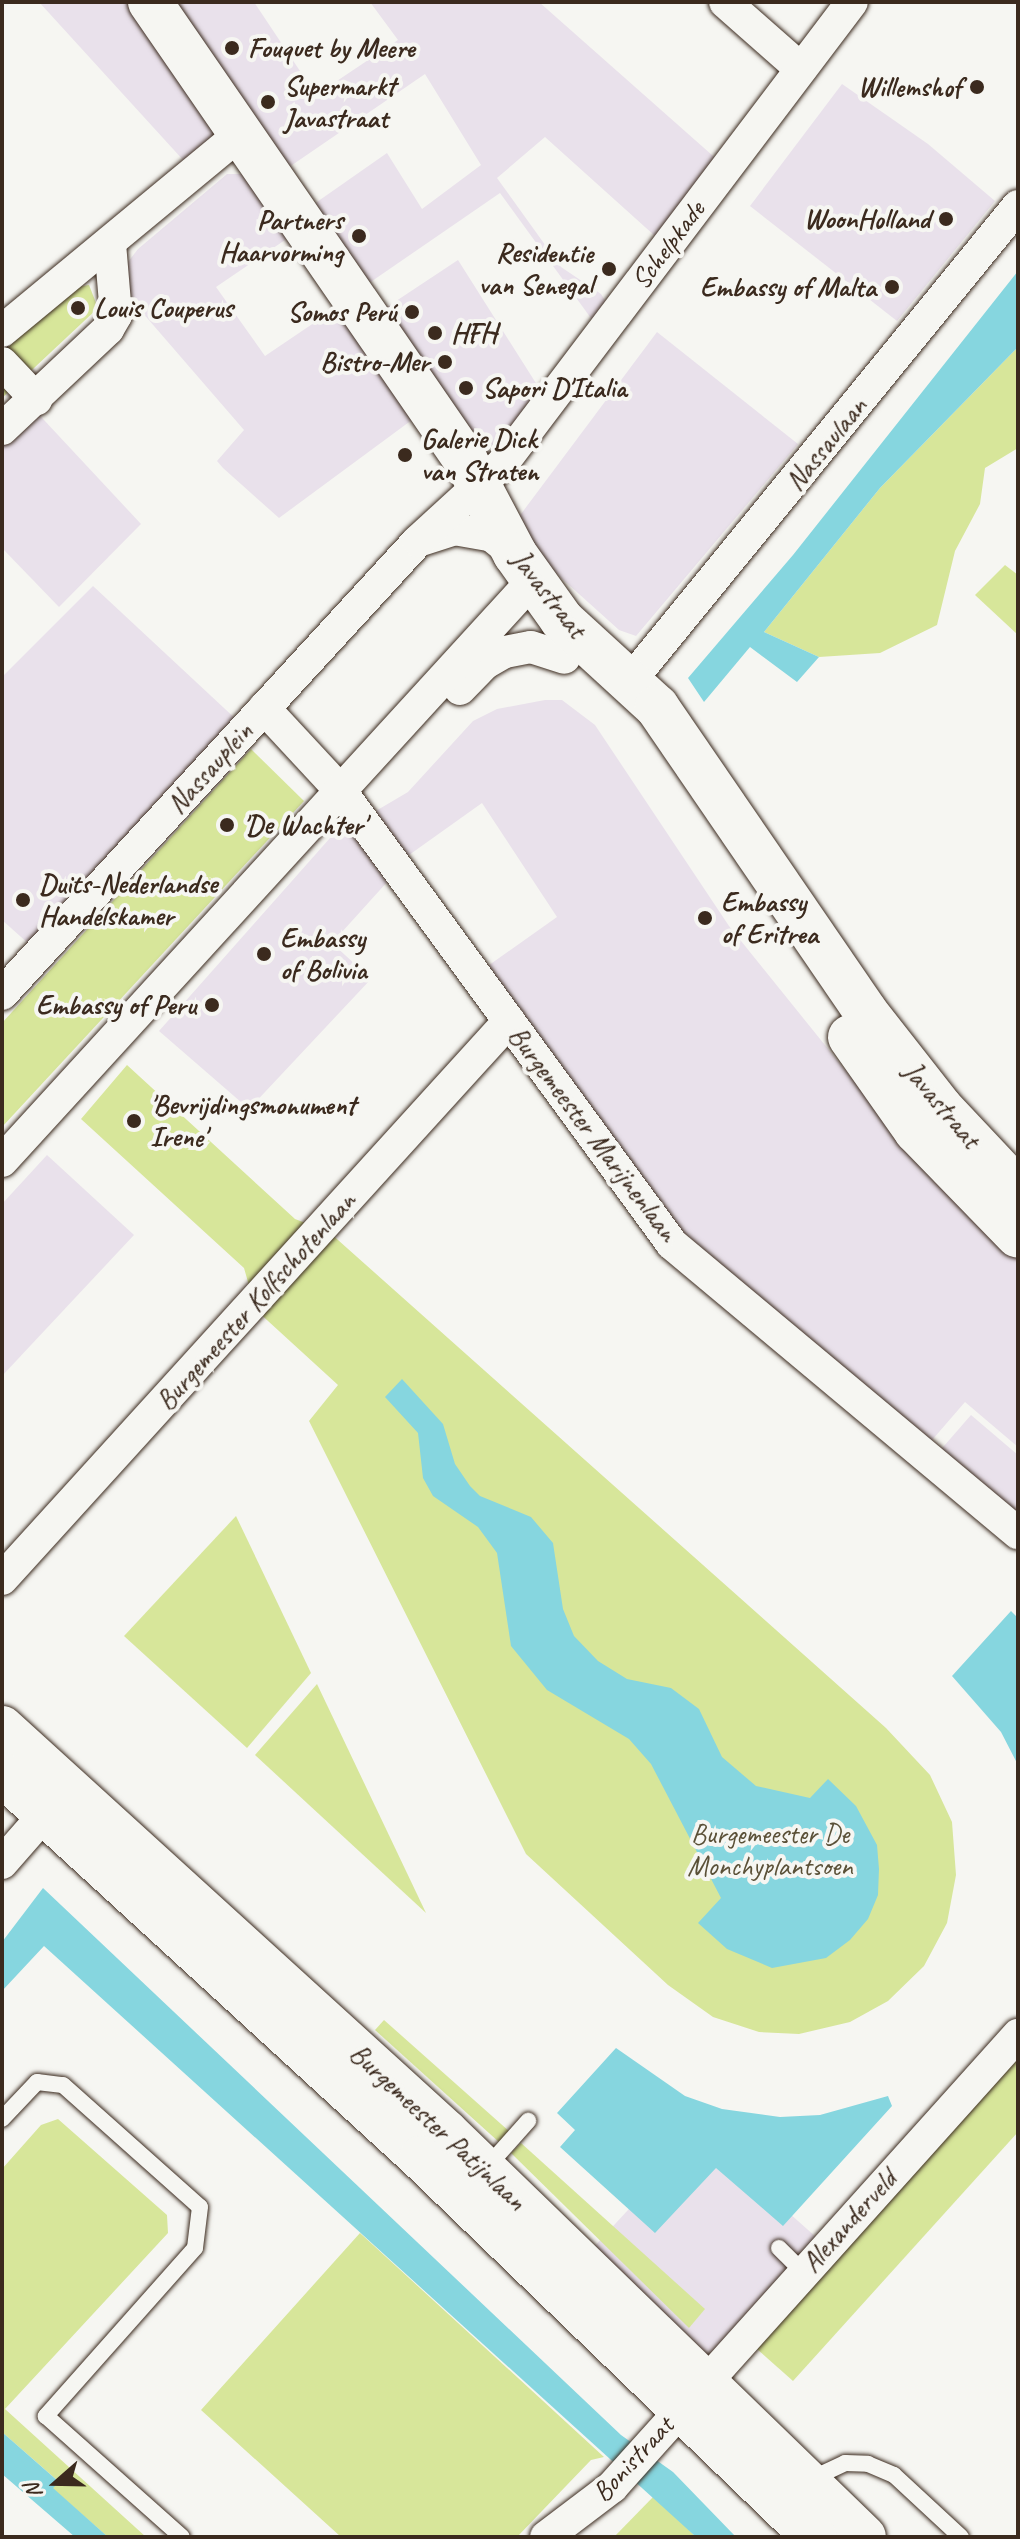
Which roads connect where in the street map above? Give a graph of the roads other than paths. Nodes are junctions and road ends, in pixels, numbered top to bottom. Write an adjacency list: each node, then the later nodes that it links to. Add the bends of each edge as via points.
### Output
1 (150, 2): 5 (main road, Javastraat)
2 (725, 2): 4 (street)
3 (852, 2): 4 (street, Schelpkade)
4 (801, 69): 12 (street, Schelpkade)
5 (241, 133): 7 (street); 12 (main road, Javastraat)
6 (1018, 206): 16 (street, Nassaulaan)
7 (110, 244): 8 (street); 10 (street, via 116,315)
8 (2, 331)
9 (2, 363): 10 (street)
10 (36, 399): 11 (street)
11 (2, 429)
12 (481, 486): 13 (street, Nassauplein); 14 (main road, Javastraat)
13 (418, 541): 14 (street, via 454,529 492,536); 17 (street, Nassauplein)
14 (524, 567): 16 (main road, Javastraat, via 572,630); 18 (street)
15 (564, 658): 18 (street, via 531,647 505,652 484,664 397,758); 23 (main road, Javastraat, via 601,686 634,723 916,1131)
16 (631, 680): 22 (main road, Javastraat, via 657,707 865,1011 941,1108)
17 (264, 708): 18 (street, Burgemeester Marijnenlaan); 19 (street, Nassauplein)
18 (340, 790): 20 (street, Burgemeester Marijnenlaan); 21 (street)
19 (2, 994)
20 (509, 1021): 24 (street, Burgemeester Marijnenlaan, via 672,1244); 25 (street, Burgemeester Kolfschotenlaan)
21 (2, 1161)
22 (1018, 1190)
23 (1018, 1236)
24 (1018, 1533)
25 (2, 1579)
26 (2, 1728): 28 (main road, Burgemeester Patijnlaan)
27 (2, 1774): 28 (main road, Burgemeester Patijnlaan)
28 (56, 1801): 29 (street); 33 (main road, Burgemeester Patijnlaan); 36 (main road, Burgemeester Patijnlaan, via 421,2158)
29 (2, 1863)
30 (1018, 2035): 35 (street, Alexanderveld)
31 (2, 2119): 38 (lane, via 37,2082 63,2085 200,2207 195,2248 46,2416)
32 (528, 2121): 33 (lane)
33 (485, 2169): 36 (main road, Burgemeester Patijnlaan)
34 (779, 2248): 35 (lane)
35 (803, 2272): 36 (street, Alexanderveld)
36 (693, 2394): 37 (main road, Burgemeester Patijnlaan); 39 (street, Bonistraat, via 616,2482); 40 (main road, Burgemeester Patijnlaan)
37 (805, 2482): 41 (main road, Burgemeester Patijnlaan); 42 (lane, via 845,2463 868,2464 894,2475)
38 (182, 2537)
39 (546, 2537)
40 (814, 2537)
41 (864, 2537)
42 (961, 2537)

